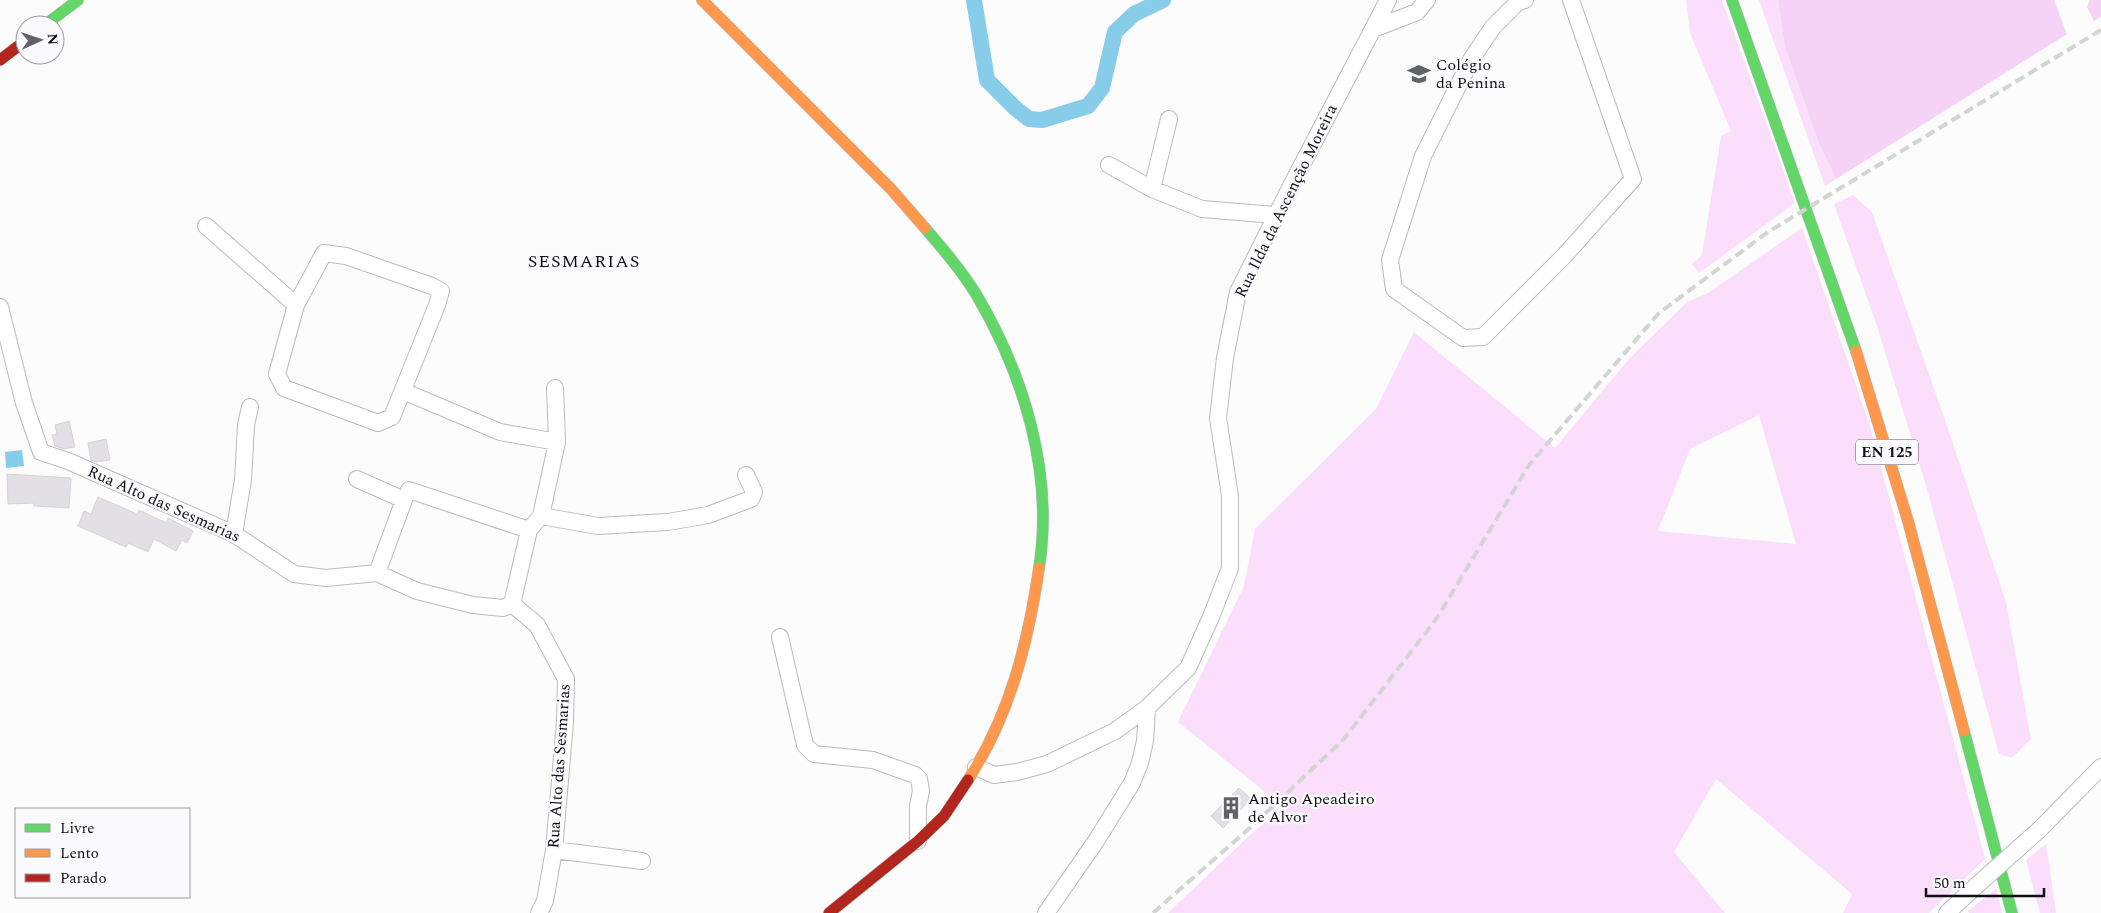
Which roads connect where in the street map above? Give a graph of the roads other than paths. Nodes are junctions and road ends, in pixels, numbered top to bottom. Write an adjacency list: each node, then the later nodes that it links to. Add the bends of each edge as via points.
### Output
1 (78, 0): 8 (main road)
2 (702, 0): 34 (main road, via 891,189 947,254 975,293 1005,348 1022,394 1036,442 1042,493 1042,550 1032,615 1018,673 998,727)
3 (1388, 0): 9 (street, Rua Ilda da Ascenção Moreira)
4 (1428, 0): 9 (street, via 1417,12)
5 (1525, 0): 6 (street, via 1518,2 1493,27 1472,58 1424,156 1390,260 1394,289 1463,338 1484,337 1564,256 1633,179)
6 (1571, 0)
7 (1731, 0): 44 (main road, EN 125, via 1834,286 1876,416 1908,521)
8 (58, 15)
9 (1373, 29): 15 (street, Rua Ilda da Ascenção Moreira)
10 (15, 49): 11 (main road)
11 (0, 60)
12 (1169, 119): 14 (street)
13 (1109, 165): 14 (street)
14 (1152, 189): 15 (street, via 1202,209)
15 (1276, 215): 32 (street, Rua Ilda da Ascenção Moreira, via 1238,292 1225,358 1218,418 1230,496 1230,568 1188,668)
16 (206, 226): 17 (street)
17 (296, 305): 20 (street, via 278,374 284,388 378,423 392,417); 20 (street, via 324,253 346,256 441,291)
18 (0, 307): 28 (street, Rua Alto das Sesmarias, via 24,403 41,452)
19 (555, 388): 22 (street)
20 (403, 392): 22 (street, via 500,432)
21 (250, 407): 28 (street)
22 (557, 442): 26 (street)
23 (746, 475): 26 (street, via 754,492 751,499 708,515 668,522 598,526)
24 (357, 479): 25 (street)
25 (409, 490): 27 (street); 29 (street)
26 (541, 516): 27 (street)
27 (529, 530): 30 (street)
28 (234, 534): 29 (street, Rua Alto das Sesmarias, via 294,574 326,578)
29 (377, 573): 30 (street, Rua Alto das Sesmarias, via 417,591 473,605 502,608)
30 (512, 604): 37 (street, Rua Alto das Sesmarias, via 537,625 566,679)
31 (780, 637): 35 (street, via 805,746 814,754 873,760 915,775 921,791)
32 (1147, 708): 34 (street, Rua Ilda da Ascenção Moreira, via 1115,731 1047,764 994,775); 43 (street, via 1145,741 1132,783)
33 (2101, 767): 40 (street, bridge)
34 (976, 768): 35 (main road, via 944,816)
35 (918, 841): 42 (main road)
36 (2008, 846): 39 (main road)
37 (554, 850): 38 (street); 41 (street, Rua Alto das Sesmarias, via 545,901)
38 (642, 861)
39 (2013, 865)
40 (1954, 910)
41 (539, 913)
42 (829, 913)
43 (1046, 913)
44 (2012, 913)

